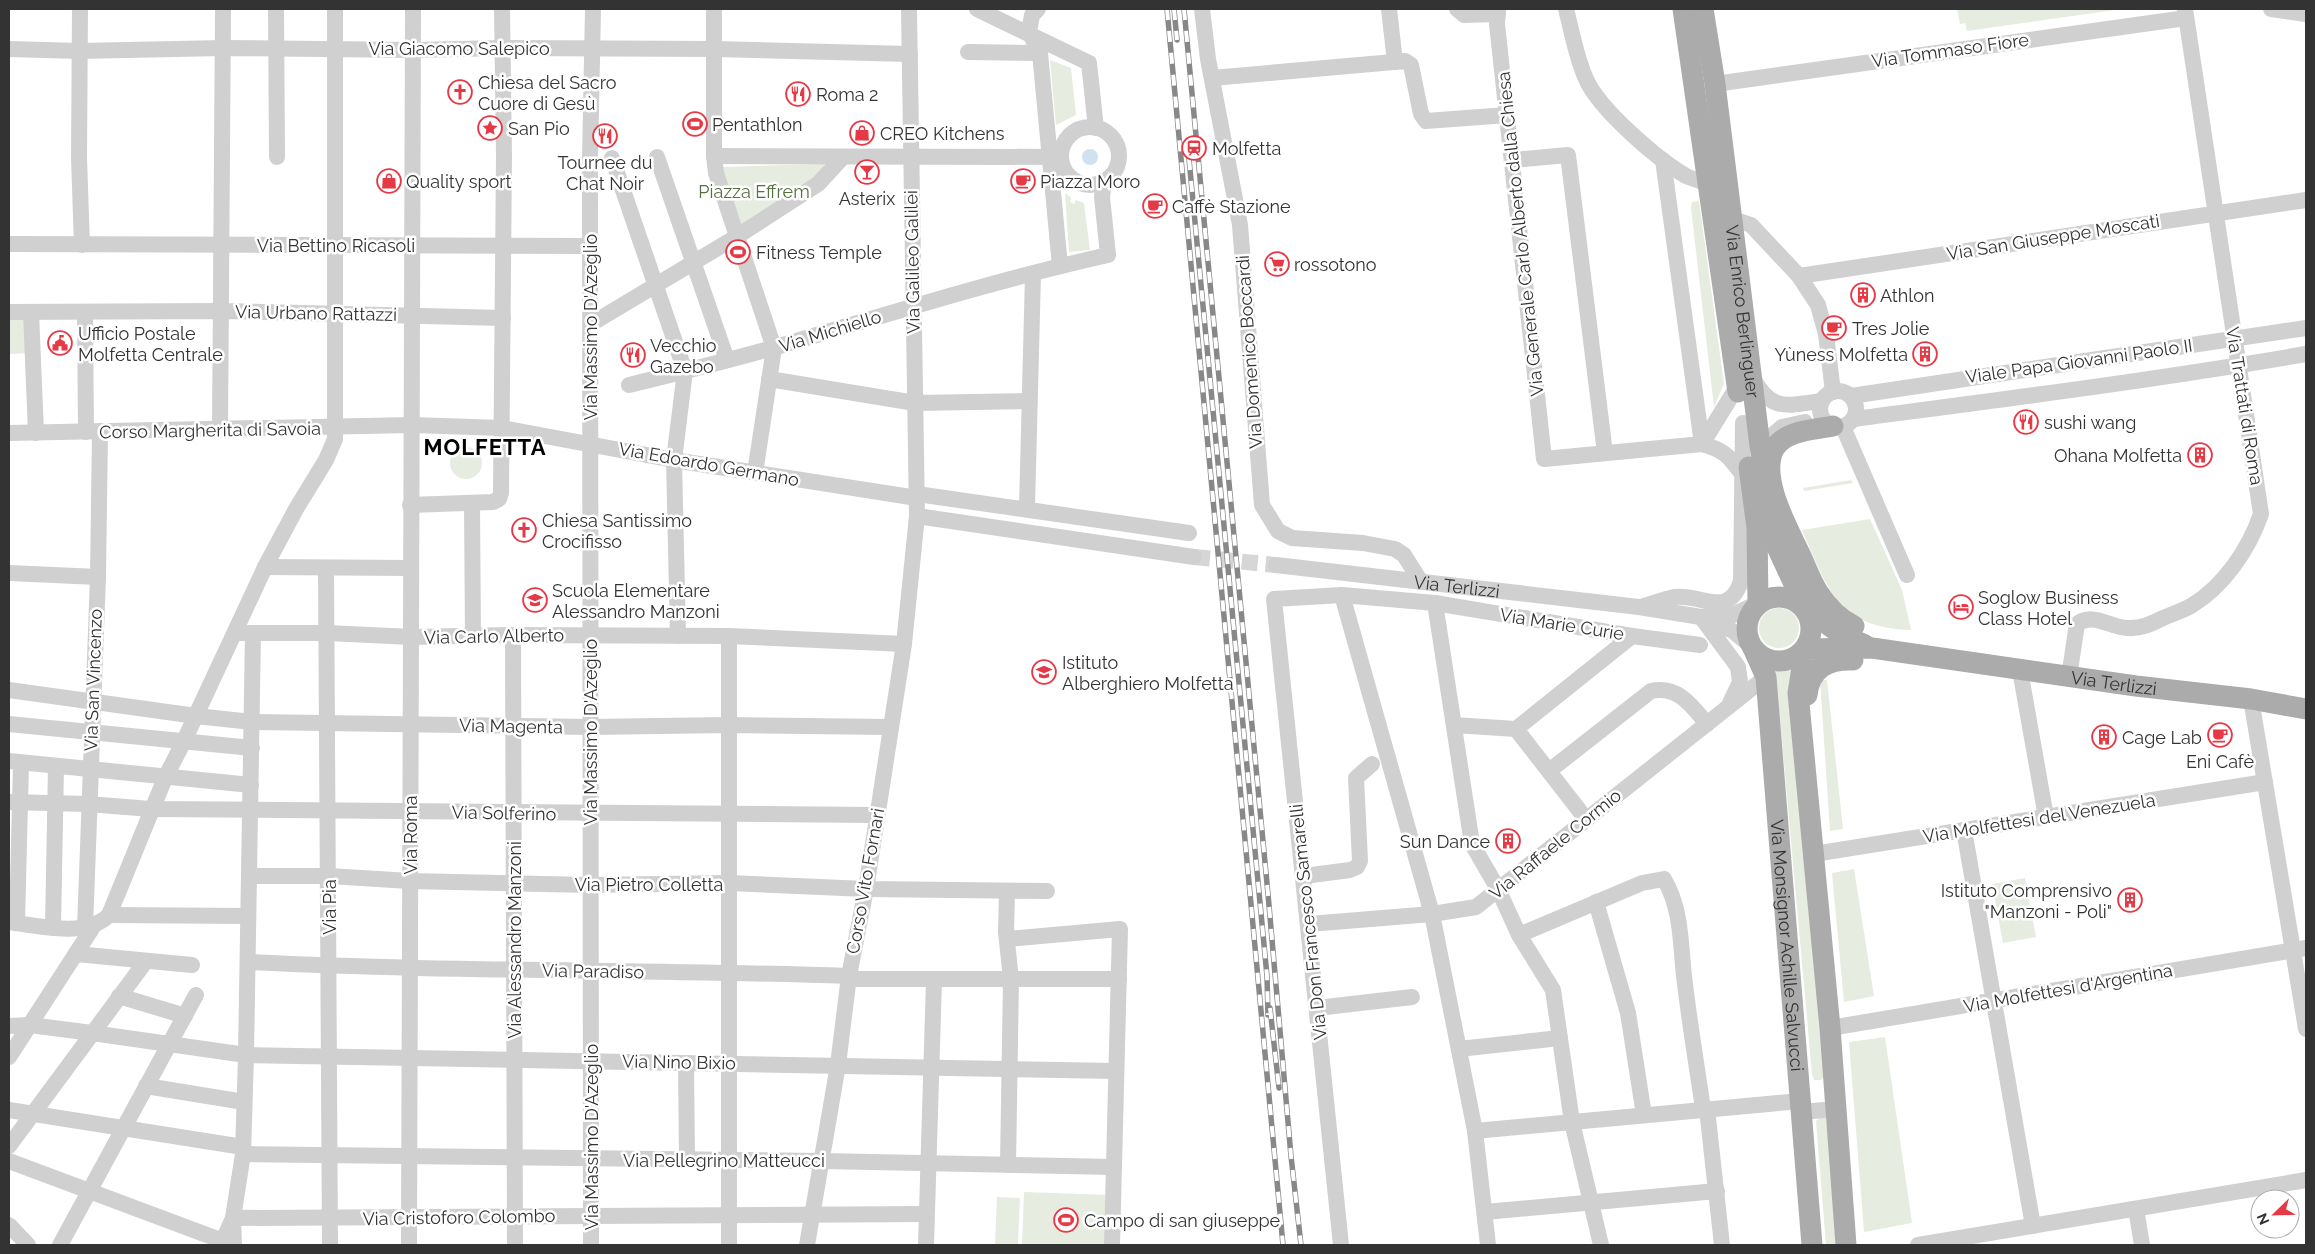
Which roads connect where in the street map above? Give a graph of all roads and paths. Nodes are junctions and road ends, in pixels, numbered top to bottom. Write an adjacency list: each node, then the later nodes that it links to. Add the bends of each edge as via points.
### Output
1 (80, 9): 31 (street)
2 (224, 9): 23 (street)
3 (276, 9): 24 (street)
4 (335, 9): 25 (street)
5 (413, 9): 30 (street, Via Roma)
6 (502, 9): 26 (street)
7 (593, 9): 27 (street, Via Massimo D'Azeglio)
8 (714, 9): 29 (street)
9 (909, 9): 34 (street, Via Galileo Galilei)
10 (977, 9): 22 (street)
11 (1038, 9): 22 (street, via 1032,15)
12 (1202, 9): 36 (street, Via Domenico Boccardi)
13 (1389, 9): 35 (street)
14 (1457, 9): 19 (street, via 1464,15)
15 (1566, 9): 48 (street, via 1578,59 1602,106)
16 (1684, 9): 50 (main road, Via Enrico Berlinguer)
17 (1703, 9): 37 (main road, Via Enrico Berlinguer)
18 (2271, 9): 21 (street)
19 (1498, 12): 38 (street, Via Generale Carlo Alberto dalla Chiesa)
20 (2185, 13): 37 (street, Via Tommaso Fiore); 52 (street, Via Trattati di Roma)
21 (2306, 14)
22 (1029, 32): 33 (street); 39 (street, via 1089,63)
23 (223, 48): 24 (street, Via Giacomo Salepico); 31 (street, Via Giacomo Salepico); 58 (street)
24 (276, 48): 25 (street, Via Giacomo Salepico); 41 (street)
25 (335, 48): 30 (street, Via Giacomo Salepico); 56 (street)
26 (502, 48): 27 (street, Via Giacomo Salepico); 30 (street, Via Giacomo Salepico); 60 (street)
27 (593, 48): 29 (street, Via Giacomo Salepico); 61 (street, Via Massimo D'Azeglio)
28 (9, 49): 31 (street, Via Giacomo Salepico)
29 (715, 49): 34 (street, Via Giacomo Salepico); 40 (street)
30 (413, 50): 59 (street, Via Roma)
31 (80, 51): 57 (street)
32 (968, 52): 33 (street)
33 (1040, 53): 46 (street)
34 (910, 54): 44 (street, Via Galileo Galilei)
35 (1402, 62): 36 (street); 38 (street, via 1426,121)
36 (1212, 78): 122 (street, Via Domenico Boccardi, via 1240,224 1260,493 1265,512 1278,531 1292,538 1395,549 1404,555)
37 (1715, 84): 53 (main road, Via Enrico Berlinguer)
38 (1507, 115): 47 (street, Via Generale Carlo Alberto dalla Chiesa)
39 (1096, 128): 46 (street, via 1075,132); 49 (street, via 1112,138 1119,155 1114,173)
40 (714, 156): 43 (street); 54 (street, via 716,173)
41 (277, 157)
42 (657, 157): 62 (street)
43 (843, 157): 44 (street); 54 (street, via 818,184)
44 (910, 157): 46 (street); 67 (street, Via Galileo Galilei)
45 (612, 158): 66 (street)
46 (1056, 158): 49 (street, via 1074,180 1088,185); 63 (street)
47 (1512, 160): 104 (street, via 1568,155); 104 (street, Via Generale Carlo Alberto dalla Chiesa, via 1544,459)
48 (1663, 160): 50 (street); 102 (street)
49 (1104, 182): 63 (street, Via Michiello, via 1102,197 1108,256)
50 (1708, 184): 85 (main road, Via Enrico Berlinguer)
51 (2306, 200): 52 (street, Via San Giuseppe Moscati)
52 (2215, 212): 65 (street, Via San Giuseppe Moscati); 77 (street, Via Trattati di Roma)
53 (1730, 218): 65 (street, via 1751,225); 85 (main road, Via Enrico Berlinguer)
54 (736, 237): 62 (street); 78 (street)
55 (9, 244): 57 (street, Via Bettino Ricasoli)
56 (335, 244): 58 (street, Via Bettino Ricasoli); 59 (street, Via Bettino Ricasoli); 72 (street)
57 (82, 245): 58 (street, Via Bettino Ricasoli)
58 (222, 245): 68 (street)
59 (414, 246): 60 (street, Via Bettino Ricasoli); 73 (street, Via Roma)
60 (503, 246): 61 (street, Via Bettino Ricasoli); 74 (street)
61 (590, 246): 75 (street, Via Massimo D'Azeglio)
62 (694, 262): 66 (street); 80 (street)
63 (1060, 266): 64 (street, Via Michiello)
64 (1033, 274): 67 (street, Via Michiello); 90 (street)
65 (1800, 276): 88 (street, via 1818,305 1826,334)
66 (656, 284): 75 (street); 83 (street)
67 (912, 306): 78 (street, Via Michiello); 91 (street, Via Galileo Galilei)
68 (221, 311): 71 (street, Via Urbano Rattazzi); 72 (street, Via Urbano Rattazzi); 97 (street)
69 (9, 312): 70 (street, Via Urbano Rattazzi)
70 (31, 312): 71 (street, Via Urbano Rattazzi); 99 (street)
71 (85, 312): 100 (street, Via San Vincenzo)
72 (335, 314): 73 (street, Via Urbano Rattazzi); 95 (street)
73 (413, 316): 74 (street, Via Urbano Rattazzi); 94 (street, Via Roma)
74 (502, 318): 96 (street)
75 (591, 324): 101 (street, Via Massimo D'Azeglio, via 598,393)
76 (2306, 328): 77 (street, Viale Papa Giovanni Paolo II)
77 (2234, 338): 81 (street, Viale Papa Giovanni Paolo II); 82 (street, Via Trattati di Roma)
78 (774, 348): 80 (street, Via Michiello); 84 (street)
79 (2306, 354): 82 (street, Viale Papa Giovanni Paolo II)
80 (728, 360): 83 (street, Via Michiello)
81 (2044, 366): 87 (street); 89 (street, Viale Papa Giovanni Paolo II)
82 (2239, 366): 87 (street, Viale Papa Giovanni Paolo II); 147 (street, Via Trattati di Roma, via 2261,514 2254,535 2232,568 2212,590 2191,606 2140,628 2125,628 2096,619 2084,619 2077,624)
83 (686, 371): 86 (street, Via Michiello); 105 (street)
84 (769, 379): 91 (street); 106 (street)
85 (1744, 380): 88 (street, via 1773,403 1783,406); 92 (main road, Via Enrico Berlinguer); 102 (street); 103 (main road, Via Enrico Berlinguer)
86 (628, 385)
87 (2047, 393): 93 (street, Viale Papa Giovanni Paolo II)
88 (1828, 396): 89 (street, via 1843,391); 93 (street, via 1820,411)
89 (1851, 396): 93 (street, via 1856,407)
90 (1029, 401): 91 (street); 111 (street)
91 (915, 403): 108 (street, Via Galileo Galilei)
92 (1743, 423): 107 (street, Via Terlizzi); 126 (main road, Via Enrico Berlinguer, via 1757,528)
93 (1838, 423): 103 (street, Viale Papa Giovanni Paolo II, via 1782,427); 120 (street); 145 (main road, Via Terlizzi, via 1794,433 1774,450 1771,464 1776,500 1818,592 1834,612 1851,625)
94 (412, 425): 95 (street, Corso Margherita di Savoia); 96 (street, Corso Margherita di Savoia); 110 (street, Via Roma)
95 (335, 428): 97 (street, Corso Margherita di Savoia); 116 (street, via 334,443)
96 (502, 428): 101 (street, Via Edoardo Germano); 109 (street, via 501,494 493,502)
97 (220, 430): 100 (street, Corso Margherita di Savoia)
98 (9, 432): 99 (street, Corso Margherita di Savoia)
99 (36, 432): 100 (street, Corso Margherita di Savoia)
100 (93, 432): 121 (street, Via San Vincenzo)
101 (590, 444): 105 (street, Via Edoardo Germano); 134 (street, Via Massimo D'Azeglio)
102 (1702, 444): 104 (street); 107 (street, via 1719,449)
103 (1760, 446): 128 (main road, Via Enrico Berlinguer, via 1777,547)
104 (1604, 453)
105 (674, 460): 106 (street, Via Edoardo Germano); 135 (street)
106 (755, 473): 108 (street, Via Edoardo Germano)
107 (1742, 474): 127 (street, Via Terlizzi, via 1741,581 1737,593 1727,601 1715,603 1676,597)
108 (917, 496): 111 (street, Via Edoardo Germano); 112 (street, Via Galileo Galilei)
109 (472, 503): 110 (street); 139 (street)
110 (410, 505): 118 (street, Via Roma)
111 (1028, 508): 113 (street, Via Edoardo Germano)
112 (917, 516): 114 (street); 140 (street, Corso Vito Fornari)
113 (1188, 533)
114 (1194, 557)
115 (1276, 565): 122 (street, Via Terlizzi)
116 (265, 567): 117 (street); 131 (street)
117 (326, 568): 118 (street); 130 (street, Via Pia)
118 (410, 568): 138 (street, Via Roma)
119 (9, 574): 121 (street)
120 (1908, 575)
121 (98, 577): 151 (street, Via San Vincenzo)
122 (1421, 582): 127 (street, Via Terlizzi)
123 (1342, 595): 124 (street, Via Marie Curie); 125 (street, Via Marie Curie); 205 (street)
124 (1274, 599): 195 (street, Via Don Francesco Samarelli)
125 (1435, 603): 137 (street, Via Marie Curie); 161 (street)
126 (1758, 603): 128 (main road, via 1767,598 1788,597); 129 (street, Via Terlizzi, via 1731,616); 142 (main road, via 1747,625 1749,641)
127 (1640, 608): 129 (street, Via Terlizzi)
128 (1805, 608): 143 (main road, Via Terlizzi, via 1842,635); 144 (main road, via 1812,633)
129 (1701, 617): 142 (street, Via Terlizzi, via 1733,632); 152 (street, via 1738,667 1740,682)
130 (327, 632): 132 (street, Via Carlo Alberto); 138 (street, Via Carlo Alberto); 156 (street, Via Pia)
131 (235, 633): 132 (street, Via Carlo Alberto); 154 (street)
132 (253, 633): 155 (street)
133 (513, 635): 134 (street, Via Carlo Alberto); 139 (street, Via Carlo Alberto); 162 (street, Via Alessandro Manzoni)
134 (590, 635): 135 (street, Via Carlo Alberto); 163 (street, Via Massimo D'Azeglio)
135 (678, 636): 136 (street, Via Carlo Alberto)
136 (728, 636): 140 (street, Via Carlo Alberto); 160 (street)
137 (1632, 636): 141 (street, Via Marie Curie); 165 (street)
138 (412, 637): 139 (street, Via Carlo Alberto); 158 (street, Via Roma)
139 (473, 637)
140 (904, 644): 164 (street, Corso Vito Fornari)
141 (1700, 645)
142 (1754, 648): 144 (main road, via 1773,661 1796,657); 148 (main road, Via Monsignor Achille Salvucci)
143 (1872, 648): 144 (main road, Via Terlizzi); 145 (main road, Via Terlizzi)
144 (1805, 649): 167 (main road, Via Monsignor Achille Salvucci, via 1798,693)
145 (1920, 655): 146 (main road, Via Terlizzi); 167 (main road, Via Terlizzi, via 1826,663 1816,671 1808,688)
146 (2020, 670): 147 (main road, Via Terlizzi); 189 (street)
147 (2068, 677): 150 (main road, Via Terlizzi)
148 (1766, 678): 152 (street, Via Raffaele Cormio); 256 (main road, Via Monsignor Achille Salvucci)
149 (9, 690): 151 (street, Via Magenta)
150 (2251, 699): 153 (main road, Via Terlizzi); 176 (street)
151 (93, 701): 154 (street, Via Magenta); 166 (street, Via San Vincenzo)
152 (1729, 706): 159 (street, Via Raffaele Cormio)
153 (2306, 709)
154 (196, 716): 155 (street, Via Magenta); 168 (street)
155 (252, 722): 156 (street, Via Magenta); 169 (street)
156 (327, 723): 158 (street, Via Magenta); 183 (street, Via Pia)
157 (9, 724): 166 (street)
158 (409, 724): 162 (street, Via Magenta); 184 (street, Via Roma)
159 (1707, 724): 174 (street, via 1689,702 1675,692 1666,689 1651,691); 190 (street, Via Raffaele Cormio)
160 (729, 725): 163 (street, Via Magenta); 164 (street, Via Magenta); 186 (street)
161 (1454, 725): 165 (street); 201 (street, via 1472,844)
162 (513, 726): 163 (street, Via Magenta); 185 (street, Via Alessandro Manzoni)
163 (590, 727): 187 (street, Via Massimo D'Azeglio)
164 (890, 727): 188 (street, Corso Vito Fornari)
165 (1516, 728): 174 (street)
166 (91, 732): 168 (street); 173 (street, Via San Vincenzo)
167 (1801, 733): 192 (main road, Via Monsignor Achille Salvucci)
168 (184, 741): 169 (street); 175 (street)
169 (252, 748): 177 (street)
170 (15, 762): 172 (street); 178 (street)
171 (1372, 764): 195 (street, via 1356,778 1360,861 1357,867)
172 (56, 766): 173 (street); 179 (street)
173 (90, 770): 175 (street); 180 (street, Via San Vincenzo)
174 (1549, 771): 190 (street)
175 (165, 778): 177 (street); 181 (street)
176 (2265, 782): 189 (street, Via Molfettesi del Venezuela); 214 (street)
177 (251, 785): 182 (street)
178 (14, 802): 179 (street, Via Solferino); 208 (street)
179 (56, 804): 180 (street, Via Solferino); 210 (street)
180 (88, 804): 181 (street, Via Solferino); 211 (street, Via San Vincenzo)
181 (151, 809): 182 (street, Via Solferino); 206 (street)
182 (251, 809): 183 (street, Via Solferino); 193 (street)
183 (329, 809): 184 (street, Via Solferino); 194 (street, Via Pia)
184 (410, 811): 185 (street, Via Solferino); 196 (street, Via Roma)
185 (514, 813): 187 (street, Via Solferino); 197 (street, Via Alessandro Manzoni)
186 (730, 813): 187 (street, Via Solferino); 188 (street, Via Solferino); 198 (street)
187 (590, 814): 199 (street, Via Massimo D'Azeglio)
188 (876, 815): 200 (street, Corso Vito Fornari)
189 (2046, 817): 191 (street, Via Molfettesi del Venezuela)
190 (1586, 819): 201 (street, Via Raffaele Cormio)
191 (1964, 830): 192 (street, Via Molfettesi del Venezuela); 231 (street)
192 (1814, 854): 236 (main road, Via Monsignor Achille Salvucci)
193 (250, 876): 194 (street, Via Pietro Colletta); 207 (street)
194 (330, 876): 196 (street, Via Pietro Colletta); 219 (street, Via Pia)
195 (1304, 876): 209 (street, Via Don Francesco Samarelli)
196 (410, 881): 197 (street, Via Pietro Colletta); 220 (street, Via Roma)
197 (514, 883): 199 (street, Via Pietro Colletta); 221 (street, Via Alessandro Manzoni)
198 (730, 883): 199 (street, Via Pietro Colletta); 200 (street, Via Pietro Colletta); 223 (street)
199 (591, 885): 222 (street, Via Massimo D'Azeglio)
200 (866, 889): 202 (street, Via Pietro Colletta); 224 (street, Corso Vito Fornari)
201 (1498, 890): 205 (street, Via Raffaele Cormio, via 1476,907); 212 (street)
202 (1007, 891): 203 (street, Via Pietro Colletta); 213 (street)
203 (1047, 891)
204 (1596, 902): 212 (street); 257 (street, via 1659,878 1664,879 1668,886 1681,932 1684,981); 261 (street, via 1628,1013)
205 (1432, 914): 209 (street, Via Raffaele Cormio); 241 (street)
206 (109, 915): 207 (street); 211 (street)
207 (248, 916): 217 (street)
208 (13, 922): 210 (street)
209 (1310, 924): 232 (street, Via Don Francesco Samarelli)
210 (53, 927): 211 (street)
211 (89, 928): 215 (street)
212 (1519, 935): 239 (street, via 1550,983)
213 (1007, 939): 225 (street); 226 (street, via 1120,929)
214 (2300, 949): 231 (street, Via Molfettesi d'Argentina); 237 (street)
215 (76, 954): 216 (street); 234 (street)
216 (146, 961): 218 (street); 229 (street)
217 (248, 962): 219 (street, Via Paradiso); 242 (street)
218 (192, 965)
219 (329, 966): 220 (street, Via Paradiso); 243 (street, Via Pia)
220 (410, 968): 221 (street, Via Paradiso); 245 (street, Via Roma)
221 (514, 970): 222 (street, Via Paradiso); 246 (street, Via Alessandro Manzoni)
222 (591, 971): 223 (street, Via Paradiso); 247 (street, Via Massimo D'Azeglio)
223 (730, 972): 224 (street, Via Paradiso); 249 (street)
224 (848, 978): 227 (street, Via Paradiso); 250 (street, Corso Vito Fornari)
225 (1011, 979): 226 (street, Via Paradiso); 227 (street, Via Paradiso); 252 (street)
226 (1119, 979): 253 (street)
227 (934, 980): 251 (street)
228 (196, 995): 233 (street)
229 (119, 996): 233 (street); 238 (street)
230 (1412, 997): 232 (street)
231 (1994, 1001): 236 (street, Via Molfettesi d'Argentina); 293 (street)
232 (1317, 1008): 305 (street, Via Don Francesco Samarelli)
233 (185, 1016): 240 (street)
234 (30, 1025): 235 (street, Via Nino Bixio); 238 (street, Via Nino Bixio); 244 (street)
235 (9, 1026)
236 (1830, 1028): 258 (main road, Via Monsignor Achille Salvucci)
237 (2306, 1028)
238 (92, 1033): 240 (street, Via Nino Bixio); 260 (street)
239 (1560, 1038): 241 (street); 262 (street)
240 (170, 1043): 242 (street, Via Nino Bixio); 254 (street)
241 (1459, 1049): 264 (street)
242 (246, 1055): 243 (street, Via Nino Bixio); 255 (street)
243 (329, 1055): 245 (street, Via Nino Bixio); 268 (street, Via Pia)
244 (9, 1057)
245 (410, 1058): 246 (street, Via Nino Bixio); 267 (street, Via Roma)
246 (514, 1058): 247 (street, Via Nino Bixio); 269 (street, Via Alessandro Manzoni)
247 (591, 1061): 248 (street, Via Nino Bixio); 270 (street, Via Massimo D'Azeglio)
248 (686, 1062): 249 (street, Via Nino Bixio); 271 (street)
249 (728, 1063): 250 (street, Via Nino Bixio); 273 (street)
250 (838, 1065): 251 (street, Via Nino Bixio); 274 (street, Corso Vito Fornari)
251 (932, 1068): 252 (street, Via Nino Bixio); 275 (street)
252 (1010, 1069): 253 (street, Via Nino Bixio); 276 (street)
253 (1116, 1071): 277 (street)
254 (146, 1086): 255 (street); 263 (street)
255 (244, 1102): 266 (street)
256 (1801, 1106): 257 (street); 258 (street); 309 (main road, Via Monsignor Achille Salvucci)
257 (1705, 1109): 261 (street); 280 (street)
258 (1836, 1109): 310 (main road, Via Monsignor Achille Salvucci)
259 (9, 1110): 260 (street, Via Pellegrino Matteucci)
260 (33, 1112): 263 (street, Via Pellegrino Matteucci); 265 (street)
261 (1644, 1115): 262 (street)
262 (1572, 1122): 264 (street); 281 (street)
263 (125, 1127): 266 (street, Via Pellegrino Matteucci); 279 (street)
264 (1475, 1131): 283 (street)
265 (9, 1146)
266 (243, 1150): 268 (street, Via Pellegrino Matteucci); 289 (street)
267 (410, 1155): 268 (street, Via Pellegrino Matteucci); 269 (street, Via Pellegrino Matteucci); 291 (street, Via Roma)
268 (330, 1156): 290 (street, Via Pia)
269 (515, 1157): 270 (street, Via Pellegrino Matteucci); 288 (street, Via Alessandro Manzoni)
270 (591, 1159): 271 (street, Via Pellegrino Matteucci); 287 (street, Via Massimo D'Azeglio)
271 (687, 1160): 273 (street, Via Pellegrino Matteucci)
272 (9, 1161): 279 (street)
273 (728, 1161): 274 (street, Via Pellegrino Matteucci); 285 (street)
274 (822, 1161): 275 (street, Via Pellegrino Matteucci); 286 (street, Corso Vito Fornari)
275 (927, 1163): 276 (street, Via Pellegrino Matteucci); 284 (street)
276 (1008, 1164): 277 (street, Via Pellegrino Matteucci)
277 (1114, 1167): 304 (street)
278 (2306, 1180): 282 (street)
279 (89, 1191): 294 (street); 296 (street)
280 (1717, 1191): 281 (street); 308 (street)
281 (1591, 1204): 283 (street); 307 (street)
282 (2136, 1208): 293 (street); 312 (street)
283 (1485, 1212): 306 (street)
284 (926, 1214): 286 (street, Via Cristoforo Colombo); 303 (street)
285 (729, 1215): 286 (street, Via Cristoforo Colombo); 287 (street, Via Cristoforo Colombo); 301 (street)
286 (812, 1215): 302 (street, Corso Vito Fornari)
287 (591, 1216): 288 (street, Via Cristoforo Colombo); 300 (street, Via Massimo D'Azeglio)
288 (515, 1217): 291 (street, Via Cristoforo Colombo); 299 (street, Via Alessandro Manzoni)
289 (233, 1218): 290 (street, Via Cristoforo Colombo); 294 (street)
290 (330, 1218): 291 (street, Via Cristoforo Colombo); 297 (street, Via Pia)
291 (410, 1218): 298 (street, Via Roma)
292 (9, 1225): 295 (street)
293 (2034, 1226): 311 (street)
294 (226, 1244)
295 (28, 1245)
296 (60, 1245)
297 (330, 1245)
298 (409, 1245)
299 (515, 1245)
300 (591, 1245)
301 (729, 1245)
302 (807, 1245)
303 (926, 1245)
304 (1112, 1245)
305 (1342, 1245)
306 (1488, 1245)
307 (1601, 1245)
308 (1722, 1245)
309 (1812, 1245)
310 (1846, 1245)
311 (1918, 1245)
312 (2142, 1245)

